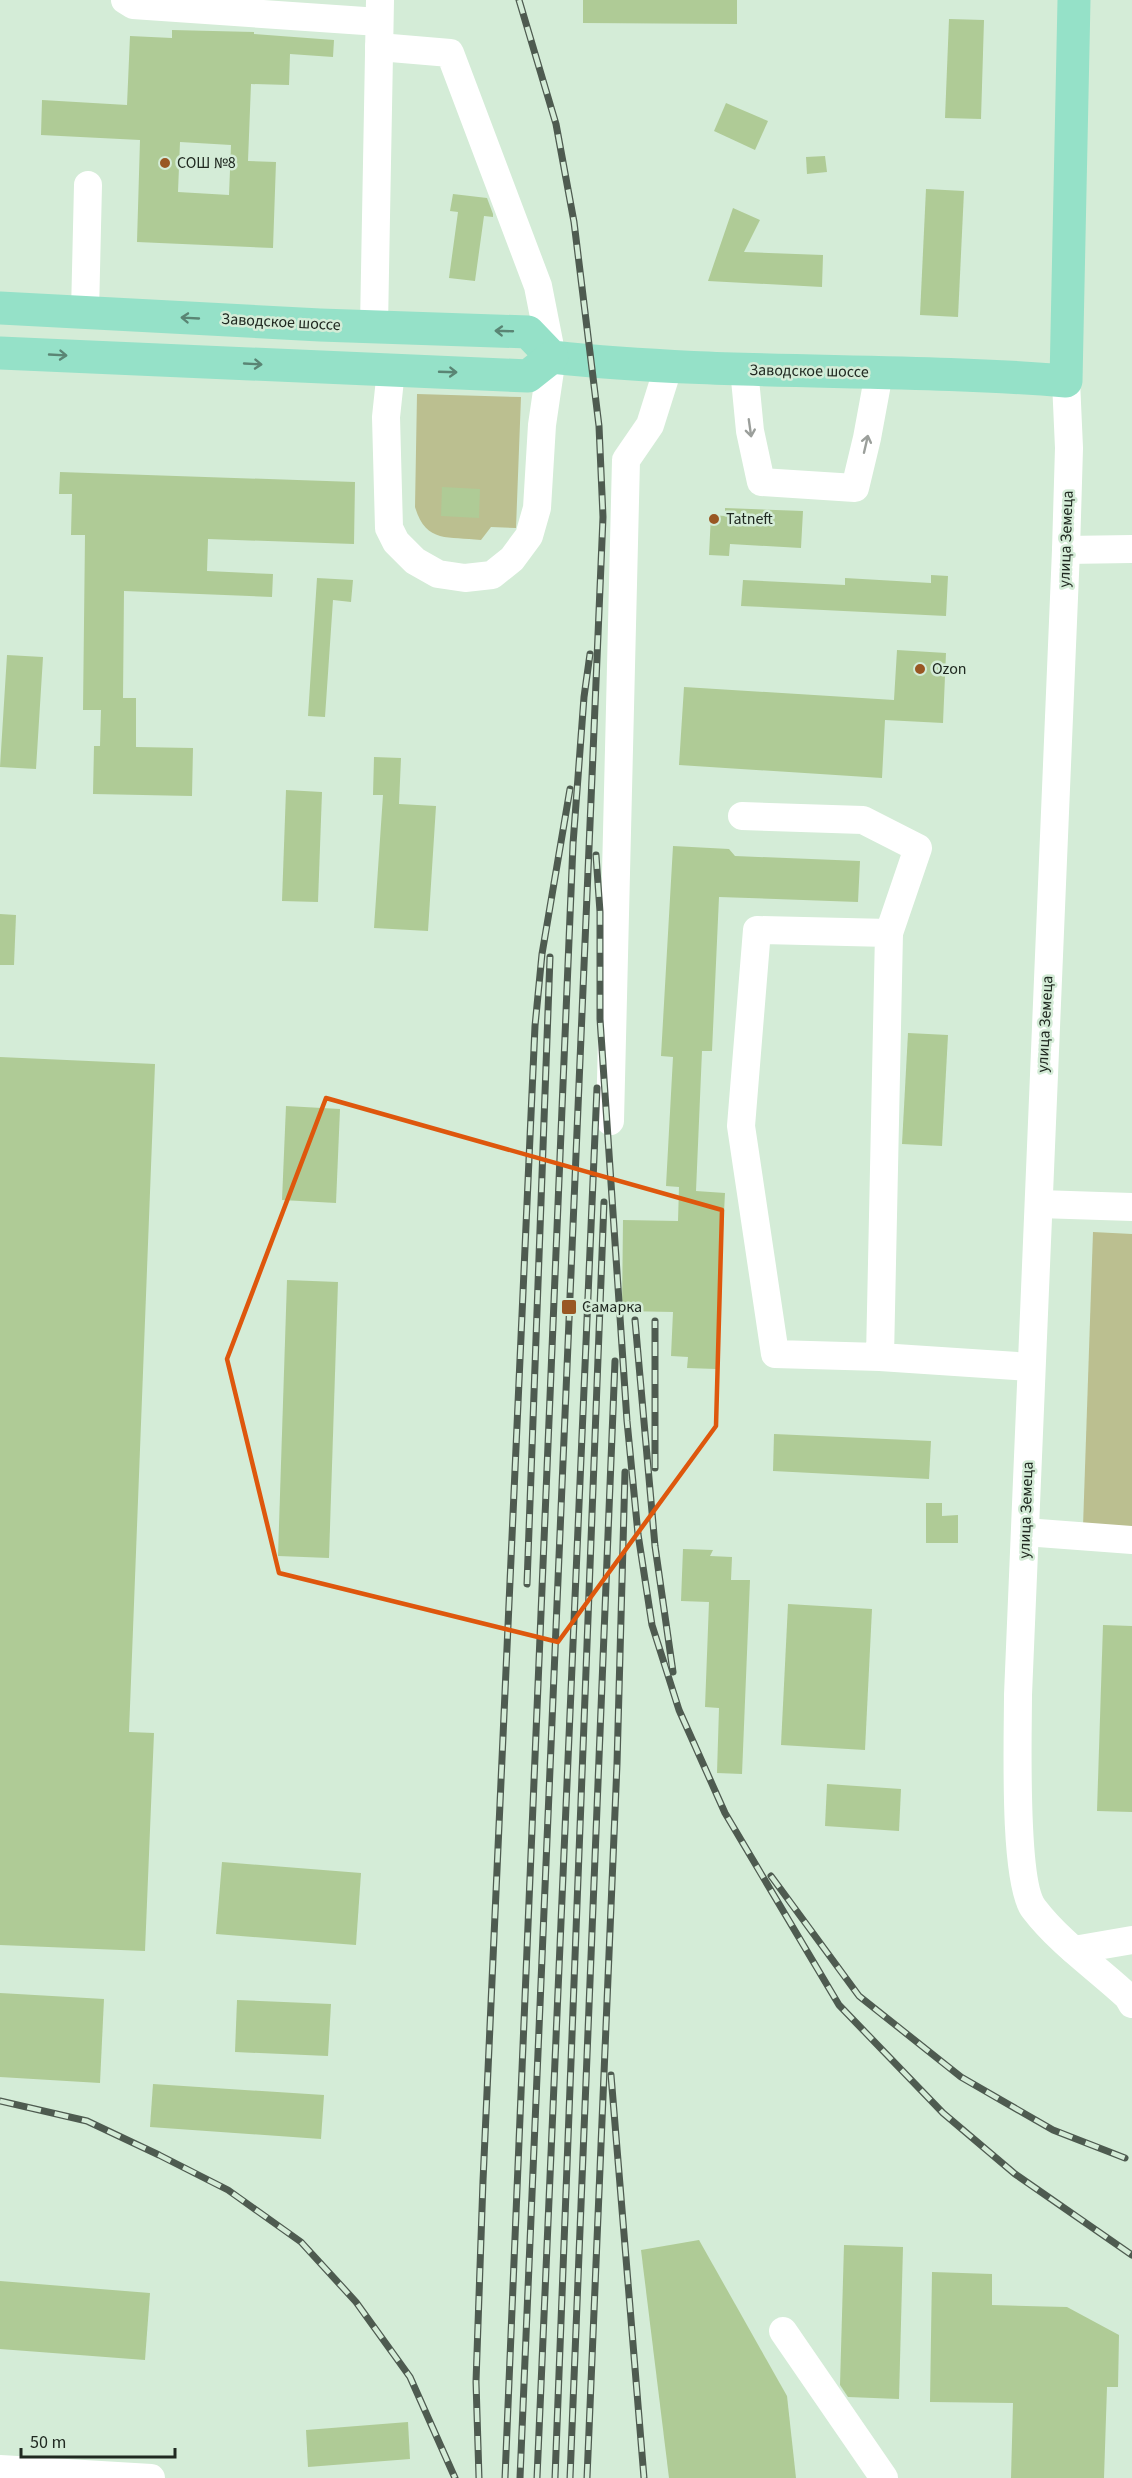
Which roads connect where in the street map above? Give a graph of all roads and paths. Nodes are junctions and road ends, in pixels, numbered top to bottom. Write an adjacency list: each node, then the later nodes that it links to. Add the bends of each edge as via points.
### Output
1 (125, 0): 3 (street, via 134,4)
2 (1074, 0): 14 (main road, улица Земеца)
3 (379, 23): 7 (street); 9 (street, via 450,52 538,286)
4 (88, 185): 6 (street)
5 (0, 308): 6 (main road, Заводское шоссе)
6 (85, 313): 7 (main road, Заводское шоссе, one-way to 6)
7 (374, 326): 9 (main road, Заводское шоссе, one-way to 7, via 528,332)
8 (0, 353): 12 (main road, one-way to 12)
9 (552, 357): 10 (main road, Заводское шоссе); 12 (main road, one-way to 9, via 528,376); 12 (street, via 542,425 537,508 529,536 512,559 492,575 465,578 438,574 415,561 396,542 389,528 386,417)
10 (668, 368): 11 (main road, Заводское шоссе); 19 (street, via 651,426 626,460)
11 (744, 369): 13 (main road, Заводское шоссе); 13 (street, one-way to 13, via 750,431 761,482 855,488)
12 (391, 370)
13 (879, 373): 14 (main road, Заводское шоссе, via 1003,375)
14 (1066, 381): 16 (street, улица Земеца)
15 (1132, 549): 16 (street)
16 (1066, 550): 20 (street, улица Земеца)
17 (742, 816): 18 (street, via 863,820 918,848)
18 (889, 933): 22 (street); 22 (street, via 757,930 741,1126 775,1354)
19 (610, 1121)
20 (1039, 1204): 21 (street); 23 (street, улица Земеца)
21 (1132, 1207)
22 (880, 1357): 23 (street)
23 (1031, 1366): 24 (street, улица Земеца)
24 (1025, 1532): 25 (street); 27 (street, улица Земеца, via 1018,1695 1018,1807 1024,1875 1032,1908)
25 (1132, 1540)
26 (1132, 1940): 27 (street)
27 (1074, 1950): 28 (street, улица Земеца)
28 (1132, 2004)
29 (783, 2331): 32 (street)
30 (0, 2469): 31 (street)
31 (151, 2478)
32 (884, 2478)

